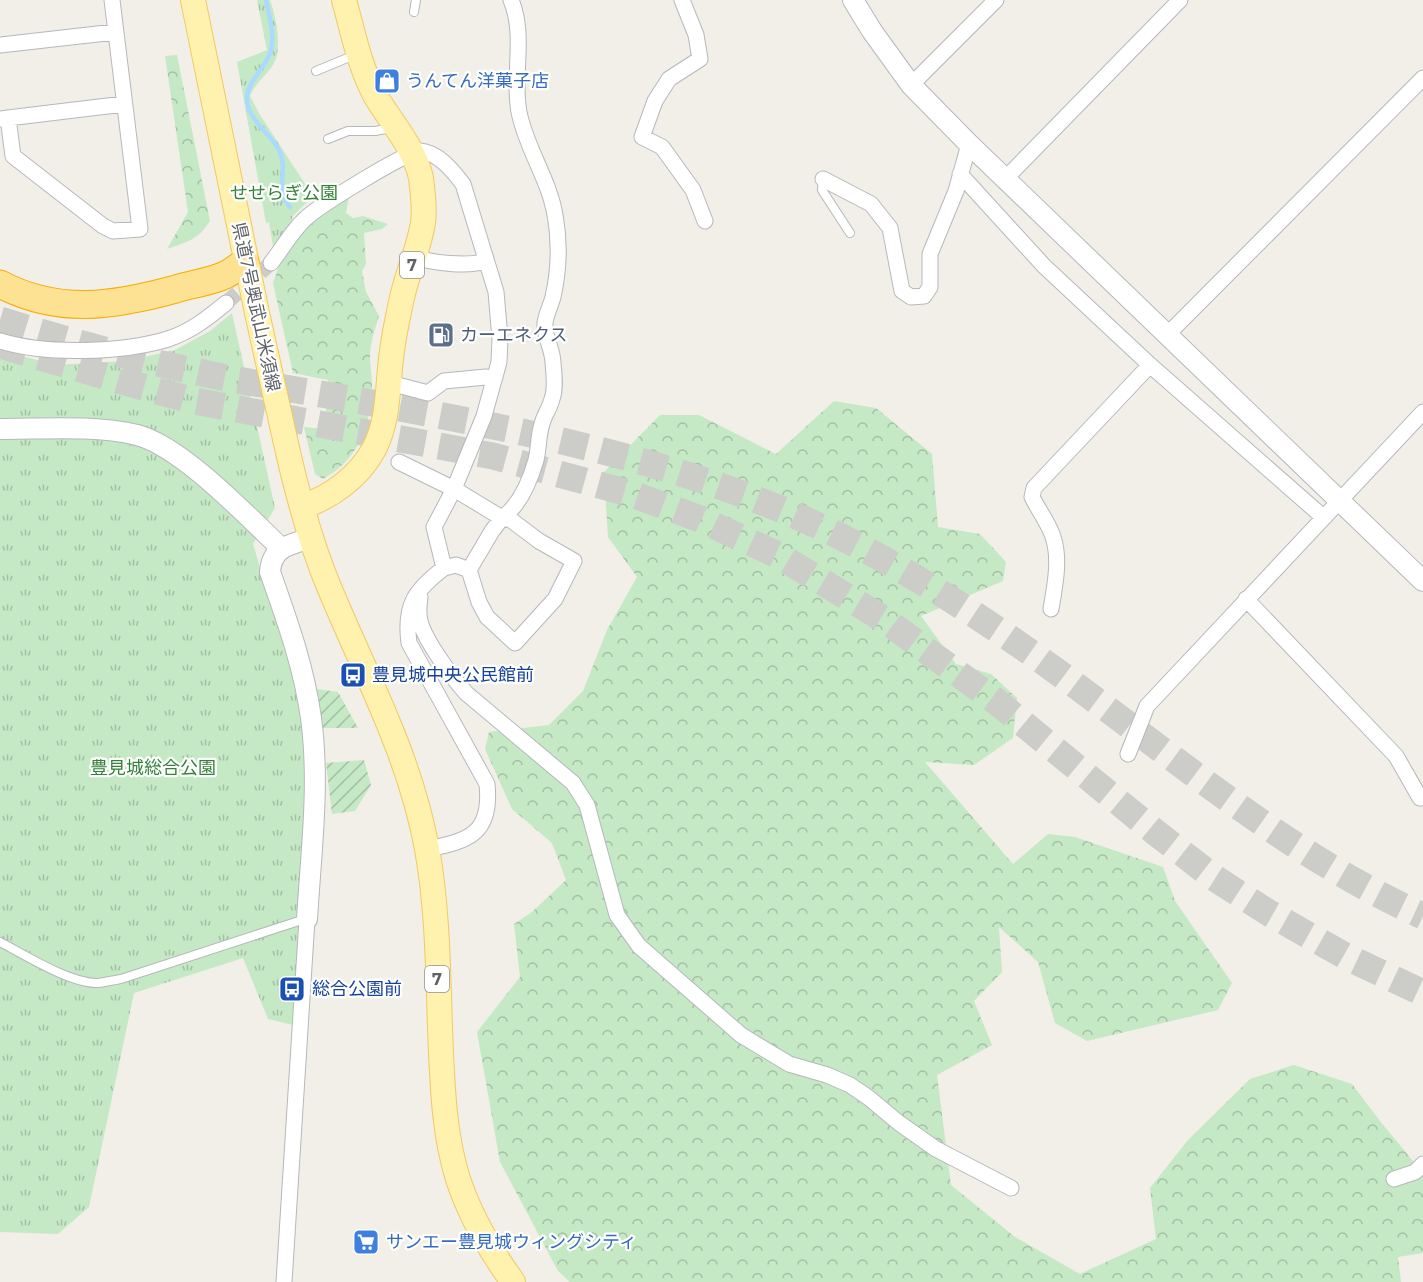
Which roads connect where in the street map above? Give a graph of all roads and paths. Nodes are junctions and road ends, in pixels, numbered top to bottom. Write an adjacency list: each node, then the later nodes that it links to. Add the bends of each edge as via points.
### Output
1 (112, 0): 11 (street)
2 (193, 0): 30 (main road, 県道7号奥武山米須線 / 7)
3 (344, 0): 13 (main road, 7)
4 (416, 0): 10 (lane)
5 (511, 0): 46 (street, via 518,15 519,112 555,212 559,240 557,275 545,324 554,359 553,398 541,426 536,460 523,493)
6 (682, 0): 26 (street, via 696,35 700,59 669,79 655,101 642,137 662,147 693,190)
7 (853, 0): 16 (street)
8 (996, 0): 16 (street)
9 (1180, 0): 25 (street)
10 (414, 12)
11 (115, 32): 12 (street); 17 (street)
12 (0, 45)
13 (358, 54): 14 (lane); 19 (main road, 7)
14 (316, 71)
15 (1423, 78): 34 (street)
16 (911, 85): 21 (street)
17 (124, 104): 18 (street); 18 (street, via 140,229 113,231 104,226 12,156)
18 (4, 119)
19 (395, 127): 20 (lane, via 375,132 348,131); 22 (main road, 7)
20 (328, 139)
21 (969, 144): 23 (street); 25 (street)
22 (411, 153): 28 (main road, 7, via 420,176 424,210); 29 (street, via 420,151 435,156 463,184); 30 (street, via 307,217)
23 (960, 174): 24 (street, via 930,254 930,287 924,296 911,297 902,291 890,228 871,204); 36 (street, via 1044,266)
24 (823, 179): 27 (lane, via 822,190)
25 (1005, 179): 34 (street)
26 (705, 220)
27 (850, 233)
28 (414, 257): 29 (street, via 466,264); 38 (main road, 7, via 401,304)
29 (486, 261): 37 (street, via 496,292 500,339)
30 (258, 262): 31 (highway, via 221,257 100,292 34,285); 32 (highway, via 146,297 92,304 40,301); 43 (main road, 県道7号奥武山米須線 / 7, bridge, via 257,314)
31 (0, 269)
32 (0, 284)
33 (226, 303): 35 (street, via 206,320 167,339 115,349 66,350)
34 (1167, 335): 44 (street)
35 (0, 341)
36 (1150, 365): 45 (street); 54 (street, via 1034,488 1032,496 1052,535 1056,555)
37 (494, 379): 38 (street, via 444,381 428,393); 42 (street, via 484,416)
38 (390, 383): 43 (main road, 7, via 382,430 366,462 320,501)
39 (1423, 412): 44 (street)
40 (0, 429): 48 (street, via 103,430 139,436 198,471)
41 (399, 462): 42 (street)
42 (454, 489): 46 (street); 49 (street, via 434,526)
43 (298, 495): 47 (main road, 県道7号奥武山米須線 / 7)
44 (1339, 501): 45 (street); 51 (street)
45 (1323, 517): 53 (street)
46 (502, 518): 50 (street); 50 (street, via 512,520 574,561 555,599 515,643 487,617)
47 (311, 538): 48 (street); 57 (main road, 県道7号奥武山米須線 / 7, via 393,730)
48 (281, 548): 58 (street, via 273,558 270,572 302,666 311,718 315,786)
49 (444, 568): 50 (street, via 456,565); 52 (street)
50 (469, 570)
51 (1423, 581)
52 (421, 588): 57 (street, via 413,598 406,624 409,643 487,784 489,804 483,823 471,836); 62 (street, via 419,619 455,681 573,783 587,805 617,915 639,946 741,1035 789,1064 850,1085 936,1149)
53 (1246, 599): 55 (street, via 1147,706); 56 (street, via 1396,756)
54 (1051, 609)
55 (1128, 754)
56 (1420, 798)
57 (427, 849): 64 (main road, 県道7号奥武山米須線 / 7, via 450,1150 477,1226)
58 (307, 919): 59 (lane, via 98,983 66,976); 63 (street)
59 (0, 942)
60 (1423, 1164): 61 (street, via 1415,1172)
61 (1394, 1179)
62 (1011, 1188)
63 (284, 1282)
64 (513, 1282)

